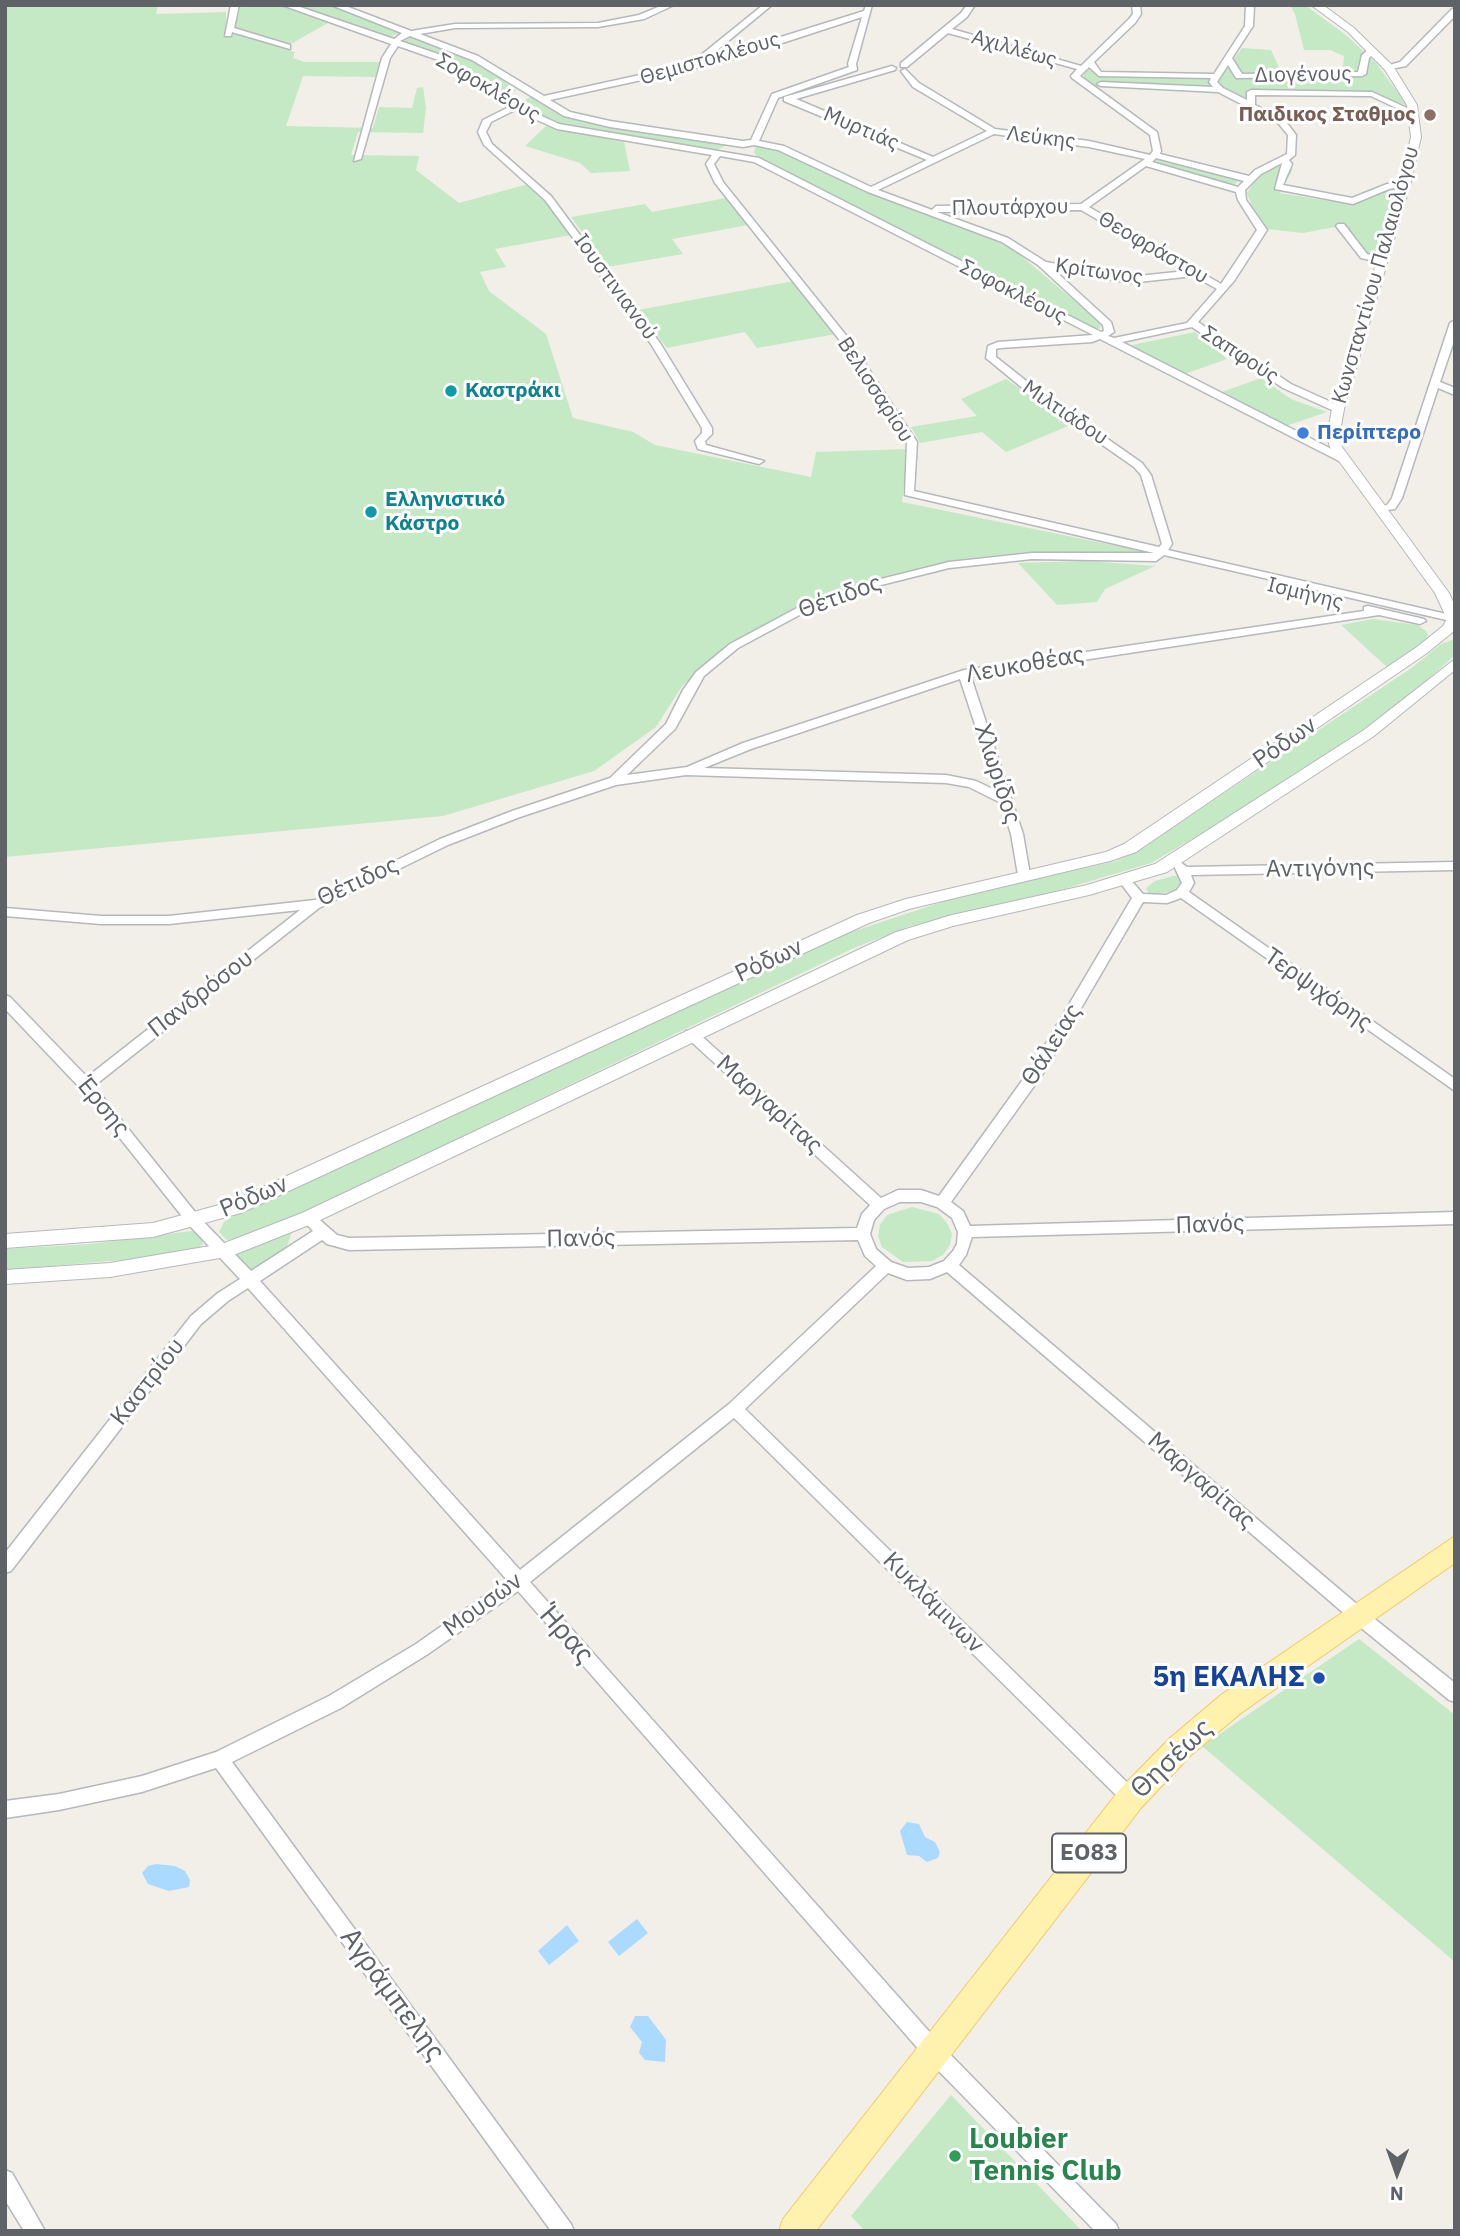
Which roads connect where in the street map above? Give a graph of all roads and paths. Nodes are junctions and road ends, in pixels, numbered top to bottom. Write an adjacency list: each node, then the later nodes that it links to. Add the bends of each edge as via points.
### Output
1 (235, 5): 15 (street, via 229,31)
2 (286, 5): 14 (street, Σοφοκλέους)
3 (335, 5): 13 (street, Σοφοκλέους)
4 (670, 5): 13 (street, via 641,17 598,25 455,26)
5 (768, 5): 19 (street)
6 (971, 5): 12 (street)
7 (1136, 5): 18 (street, via 1135,17)
8 (1250, 5): 17 (street, via 1249,26)
9 (1316, 5): 16 (street, Κωνσταντίνου Παλαιολόγου)
10 (869, 9): 19 (street, Θεμιστοκλέους); 20 (street)
11 (1452, 13): 22 (street, via 1403,64)
12 (947, 30): 18 (street, Αχιλλέως); 21 (street)
13 (414, 33): 14 (street); 26 (street, Σοφοκλέους, via 475,58)
14 (396, 42): 29 (street, Σοφοκλέους, via 453,63); 40 (street, via 386,58)
15 (287, 47)
16 (1372, 51): 17 (street, Διογένους, via 1362,74 1239,76); 22 (street, Κωνσταντίνου Παλαιολόγου)
17 (1227, 58): 24 (street)
18 (1085, 65): 24 (street, via 1099,74); 31 (street, via 1075,76)
19 (692, 67): 27 (street, Θεμιστοκλέους)
20 (854, 68): 23 (street); 28 (street)
21 (904, 68): 23 (street); 35 (street, Λεύκης, via 916,85)
22 (1388, 68): 34 (street, Κωνσταντίνου Παλαιολόγου)
23 (870, 72): 30 (street)
24 (1215, 76): 25 (street, via 1213,82)
25 (1220, 90): 31 (street, via 1101,84); 32 (street)
26 (530, 92): 27 (street, Σοφοκλέους); 29 (street)
27 (543, 99): 36 (street, Σοφοκλέους, via 582,118)
28 (772, 99): 30 (street); 36 (street)
29 (503, 100): 33 (street, Σοφοκλέους)
30 (792, 100): 39 (street, Μυρτιάς)
31 (1110, 100): 41 (street, via 1154,134)
32 (1251, 106): 34 (street, via 1251,92 1372,94); 42 (street, via 1289,130 1293,150)
33 (514, 107): 37 (street, Σοφοκλέους, via 567,129); 61 (street, Ιουστινιανού, via 487,120 482,132 485,140 548,198 662,352 707,428 700,440 702,447)
34 (1415, 113): 44 (street, Κωνσταντίνου Παλαιολόγου, via 1415,149)
35 (993, 131): 39 (street); 41 (street, Λεύκης, via 1089,144)
36 (748, 143): 38 (street); 45 (street, Σοφοκλέους, via 780,148)
37 (717, 155): 38 (street, Σοφοκλέους); 63 (street, Βελισσαρίου, via 710,164 719,183 846,341 912,442 909,493)
38 (737, 155): 56 (street, Σοφοκλέους, via 762,163)
39 (930, 158): 45 (street)
40 (357, 159)
41 (1151, 159): 43 (street); 46 (street, Λεύκης); 47 (street, Πλουτάρχου)
42 (1283, 159): 43 (street); 44 (street, via 1288,164 1278,187 1353,201)
43 (1248, 179): 46 (street)
44 (1405, 185): 50 (street, Κωνσταντίνου Παλαιολόγου)
45 (871, 190): 48 (street, Σοφοκλέους)
46 (1240, 190): 53 (street, Σαπφούς, via 1262,229)
47 (1083, 207): 48 (street, Πλουτάρχου); 52 (street, Θεοφράστου)
48 (924, 209): 51 (street, Σοφοκλέους, via 992,234)
49 (1341, 226): 50 (street, via 1364,256)
50 (1382, 261): 59 (street, Κωνσταντίνου Παλαιολόγου)
51 (1043, 265): 52 (street, Κρίτωνος, via 1129,280); 56 (street, Σοφοκλέους, via 1108,324 1110,332)
52 (1196, 273): 53 (street, Θεοφράστου)
53 (1223, 289): 54 (street, Σαπφούς)
54 (1192, 323): 56 (street, via 1180,330); 59 (street, Σαπφούς, via 1287,386)
55 (1455, 323): 57 (street)
56 (1105, 339): 60 (street, Σοφοκλέους); 63 (street, Μιλτιάδου, via 998,345 991,348 991,358 1138,465 1146,475 1165,533 1167,544)
57 (1434, 383): 58 (street); 62 (street, via 1396,498 1391,507)
58 (1455, 392)
59 (1338, 409): 60 (street, Κωνσταντίνου Παλαιολόγου, via 1333,437)
60 (1345, 460): 62 (street, Κωνσταντίνου Παλαιολόγου)
61 (759, 461)
62 (1383, 509): 64 (street, Κωνσταντίνου Παλαιολόγου)
63 (1160, 555): 66 (street, Ισμήνης); 67 (street, Ισμήνης); 71 (street, Θέτιδος, via 975,561 897,576 801,610 734,646 700,674 671,726)
64 (1448, 593): 65 (street); 67 (street)
65 (1455, 600)
66 (1377, 612): 67 (street, Ισμήνης); 69 (street, Λευκοθέας)
67 (1453, 624): 75 (street, Ρόδων, via 1422,650 1130,848)
68 (1455, 663): 73 (street, Ρόδων, via 1369,733)
69 (964, 674): 70 (street, Λευκοθέας); 72 (street, Χλωρίδος)
70 (685, 771): 71 (street, Θέτιδος); 72 (street, Θέτιδος, via 946,779 972,784)
71 (614, 781): 79 (street, Θέτιδος, via 444,842)
72 (1007, 801): 75 (street, Χλωρίδος)
73 (1178, 866): 74 (street, Αντιγόνης); 76 (street, Ρόδων); 77 (street, via 1188,883)
74 (1455, 866)
75 (1024, 875): 89 (street, Ρόδων, via 863,919 235,1208)
76 (1125, 881): 78 (street); 82 (street, Ρόδων, via 902,936)
77 (1182, 893): 78 (street, via 1167,899); 84 (street, Τερψιχόρης)
78 (1139, 898): 85 (street, Θάλειας, via 1037,1071)
79 (317, 904): 80 (street, Θέτιδος, via 169,920); 83 (street, Πανδρόσου)
80 (5, 912)
81 (5, 1000): 83 (street, Έρσης)
82 (691, 1034): 86 (street, Μαργαρίτας); 87 (street, Ρόδων)
83 (86, 1085): 89 (street, Έρσης)
84 (1455, 1086)
85 (942, 1203): 86 (street, via 921,1196 898,1196); 90 (street, via 958,1216)
86 (879, 1205): 92 (street, via 867,1218)
87 (308, 1218): 91 (street, Πανός); 94 (street, Ρόδων)
88 (1455, 1218): 90 (street, Πανός)
89 (194, 1222): 93 (street, Ρόδων, via 153,1230); 94 (street, Ήρας)
90 (965, 1232): 95 (street, via 959,1255)
91 (322, 1233): 92 (street, Πανός, via 349,1244); 98 (street, Καστρίου)
92 (863, 1234): 96 (street, via 870,1252)
93 (5, 1241)
94 (224, 1251): 97 (street, Ρόδων, via 110,1270); 98 (street, Ήρας)
95 (949, 1265): 96 (street, via 930,1273 907,1274); 103 (street, Μαργαρίτας)
96 (886, 1266): 99 (street, Μουσών)
97 (5, 1277)
98 (251, 1281): 101 (street, Καστρίου, via 195,1320); 102 (street, Ήρας)
99 (735, 1409): 102 (street, Μουσών); 106 (street, Κυκλάμινων)
100 (1455, 1548): 103 (main road, Θησέως / ΕΟ83)
101 (5, 1566)
102 (519, 1581): 105 (street, Μουσών, via 422,1649 335,1702); 108 (street, Ήρας)
103 (1360, 1617): 104 (street, Μαργαρίτας); 106 (main road, Θησέως / ΕΟ83, via 1231,1704 1180,1747)
104 (1455, 1694)
105 (220, 1759): 107 (street, Μουσών, via 130,1786); 111 (street, Αγράμπελης)
106 (1131, 1798): 108 (main road, Θησέως / ΕΟ83)
107 (5, 1810)
108 (935, 2053): 112 (main road, Θησέως / ΕΟ83); 113 (street, Ήρας)
109 (5, 2180): 110 (street)
110 (36, 2231)
111 (564, 2231)
112 (795, 2231)
113 (1109, 2231)

